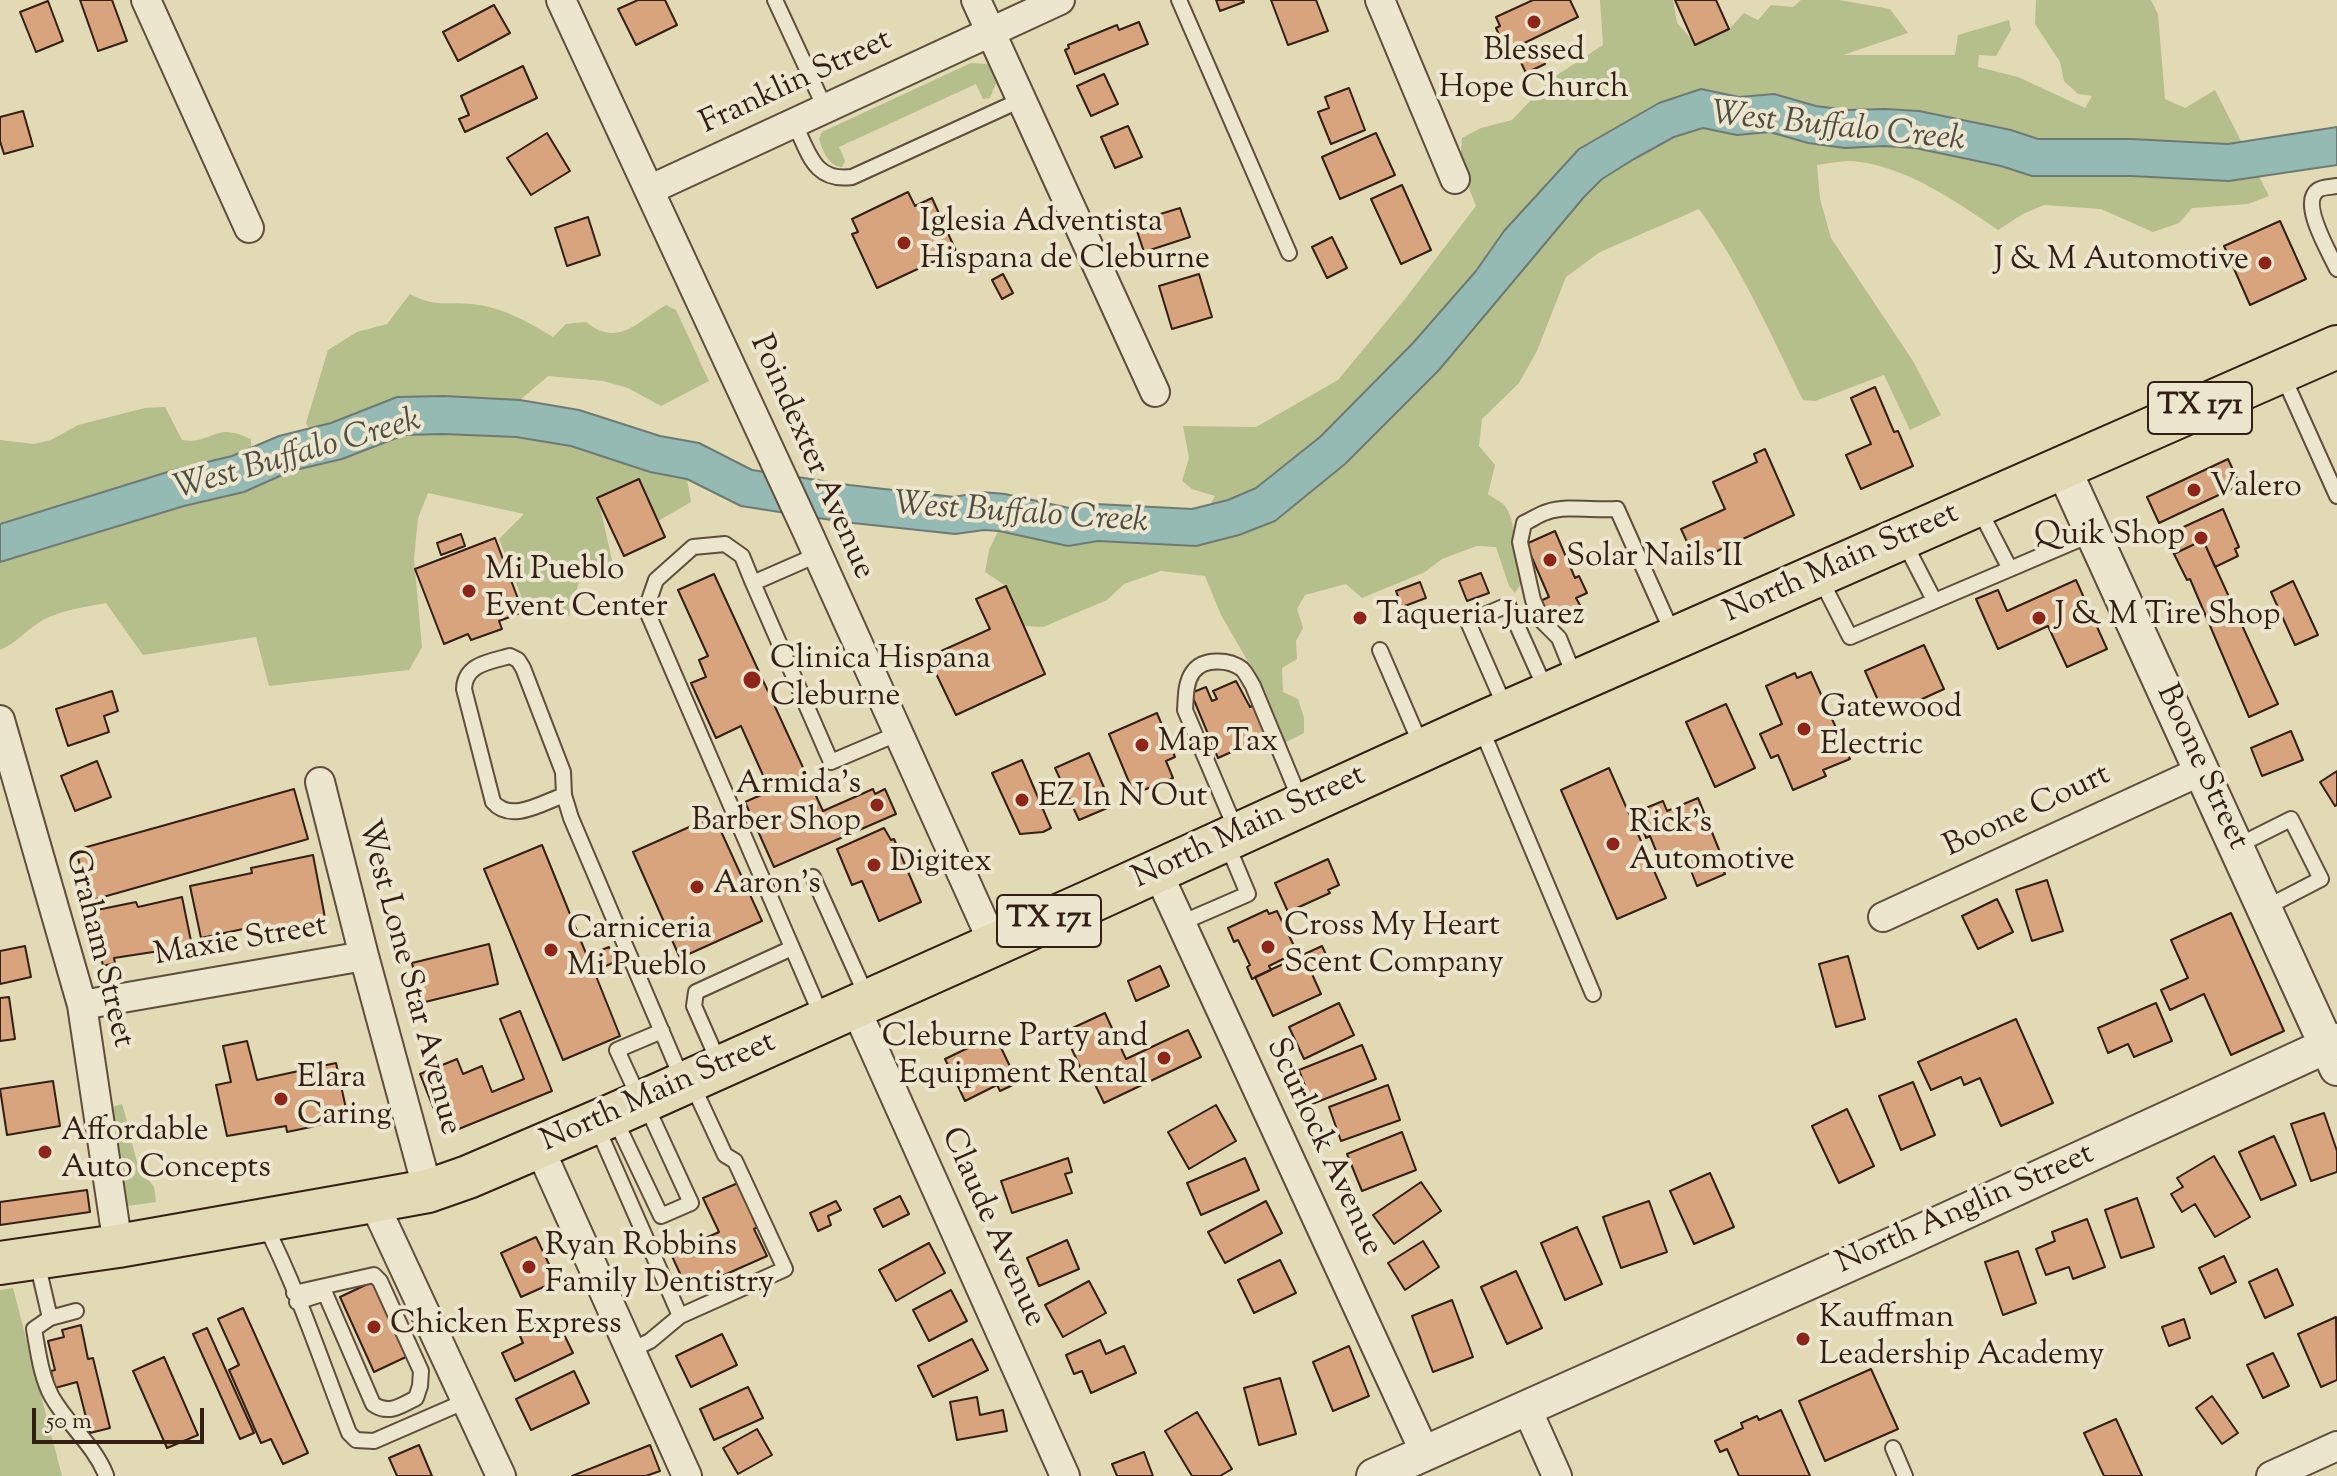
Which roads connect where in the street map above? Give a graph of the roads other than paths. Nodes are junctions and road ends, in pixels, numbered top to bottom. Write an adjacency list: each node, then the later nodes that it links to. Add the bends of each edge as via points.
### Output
1 (146, 0): 15 (street)
2 (561, 0): 14 (street, Poindexter Avenue)
3 (775, 0): 10 (lane)
4 (976, 0): 8 (street)
5 (1060, 0): 8 (street, Franklin Street)
6 (1179, 0): 16 (lane)
7 (1380, 0): 12 (street)
8 (991, 32): 9 (street); 10 (street, Franklin Street)
9 (1023, 99): 11 (lane, via 839,179 824,175); 20 (street)
10 (825, 108): 11 (street, Franklin Street)
11 (794, 123): 14 (street, Franklin Street)
12 (1455, 179)
13 (2337, 186): 17 (lane, via 2318,189 2311,210)
14 (649, 190): 26 (street, Poindexter Avenue)
15 (249, 228)
16 (1289, 253)
17 (2337, 269)
18 (2337, 347): 19 (main road, North Main Street / TX 171)
19 (2281, 372): 21 (main road, North Main Street / TX 171); 22 (lane)
20 (1155, 392)
21 (2063, 468): 23 (main road, North Main Street / TX 171); 24 (street, Boone Street)
22 (2337, 496)
23 (1977, 506): 25 (main road, North Main Street / TX 171); 27 (lane)
24 (2093, 534): 27 (lane); 38 (street, Boone Street)
25 (1902, 539): 28 (main road, North Main Street / TX 171); 30 (lane)
26 (812, 544): 29 (lane); 36 (street, Poindexter Avenue)
27 (2010, 569): 30 (lane)
28 (1819, 575): 30 (lane, via 1850,637); 31 (main road, North Main Street / TX 171)
29 (753, 583): 36 (lane, via 831,762); 50 (lane, via 742,556 725,544 693,547 656,580 646,609)
30 (1934, 600)
31 (1675, 638): 33 (main road, North Main Street / TX 171); 33 (lane, via 1617,509 1548,512 1524,523 1520,542 1533,600 1543,622 1559,638)
32 (1380, 650): 37 (lane)
33 (1562, 687): 34 (main road, North Main Street / TX 171); 34 (lane, via 1508,605 1468,622)
34 (1493, 718): 37 (main road, North Main Street / TX 171); 52 (lane)
35 (0, 720): 53 (street, Graham Street)
36 (897, 734): 49 (street, Poindexter Avenue)
37 (1423, 750): 41 (main road, North Main Street / TX 171)
38 (2201, 771): 43 (street, Boone Street); 47 (street, Boone Court)
39 (320, 782): 51 (street, West Lone Star Avenue)
40 (564, 795): 40 (lane, via 563,772 518,660 510,656 471,668 464,689 493,802 509,813); 55 (lane)
41 (1303, 806): 42 (main road, North Main Street / TX 171); 42 (lane, via 1243,670 1207,661 1194,671 1185,710)
42 (1232, 838): 44 (main road, North Main Street / TX 171); 48 (lane, via 1248,894)
43 (2237, 846): 46 (street, Boone Street); 46 (lane, via 2291,819 2321,879)
44 (1157, 871): 48 (street, Scurlock Avenue); 49 (main road, North Main Street / TX 171)
45 (813, 877): 54 (lane)
46 (2265, 908): 56 (street, Boone Street)
47 (1883, 917)
48 (1181, 923): 74 (street, Scurlock Avenue)
49 (994, 945): 54 (main road, North Main Street / TX 171)
50 (792, 948): 54 (lane); 57 (lane, via 696,992)
51 (364, 956): 53 (street, Maxie Street); 60 (street, West Lone Star Avenue)
52 (1593, 994)
53 (82, 1005): 63 (street, Graham Street)
54 (849, 1010): 57 (main road, North Main Street / TX 171); 78 (street, Claude Avenue)
55 (662, 1031): 57 (lane); 58 (lane, via 617,1050)
56 (2334, 1052): 71 (street, North Anglin Street)
57 (698, 1076): 58 (main road, North Main Street / TX 171); 67 (lane, via 725,1155 740,1170 785,1269)
58 (623, 1111): 58 (lane, via 691,1203 661,1216); 59 (main road, North Main Street / TX 171); 67 (lane)
59 (539, 1147): 60 (main road, North Main Street / TX 171); 69 (street)
60 (428, 1191): 61 (main road, North Main Street / TX 171)
61 (373, 1201): 62 (main road, North Main Street / TX 171); 70 (street)
62 (263, 1221): 63 (main road, North Main Street / TX 171); 65 (lane)
63 (118, 1246): 64 (main road, North Main Street / TX 171)
64 (18, 1260): 68 (lane)
65 (296, 1298): 65 (lane, via 325,1293 373,1404 390,1410 416,1398 421,1371 374,1275); 70 (lane, via 356,1440 374,1441)
66 (76, 1311): 68 (lane)
67 (680, 1316): 69 (lane)
68 (50, 1318): 75 (lane, via 34,1329 51,1395 78,1436 98,1454)
69 (629, 1351): 77 (street)
70 (466, 1401): 76 (street)
71 (1527, 1409): 74 (street, North Anglin Street); 80 (street)
72 (2337, 1446): 82 (street)
73 (1893, 1448): 81 (lane)
74 (1425, 1453): 79 (street, North Anglin Street)
75 (106, 1475)
76 (501, 1476)
77 (687, 1476)
78 (1065, 1476)
79 (1374, 1476)
80 (1557, 1476)
81 (1905, 1476)
82 (2271, 1476)

